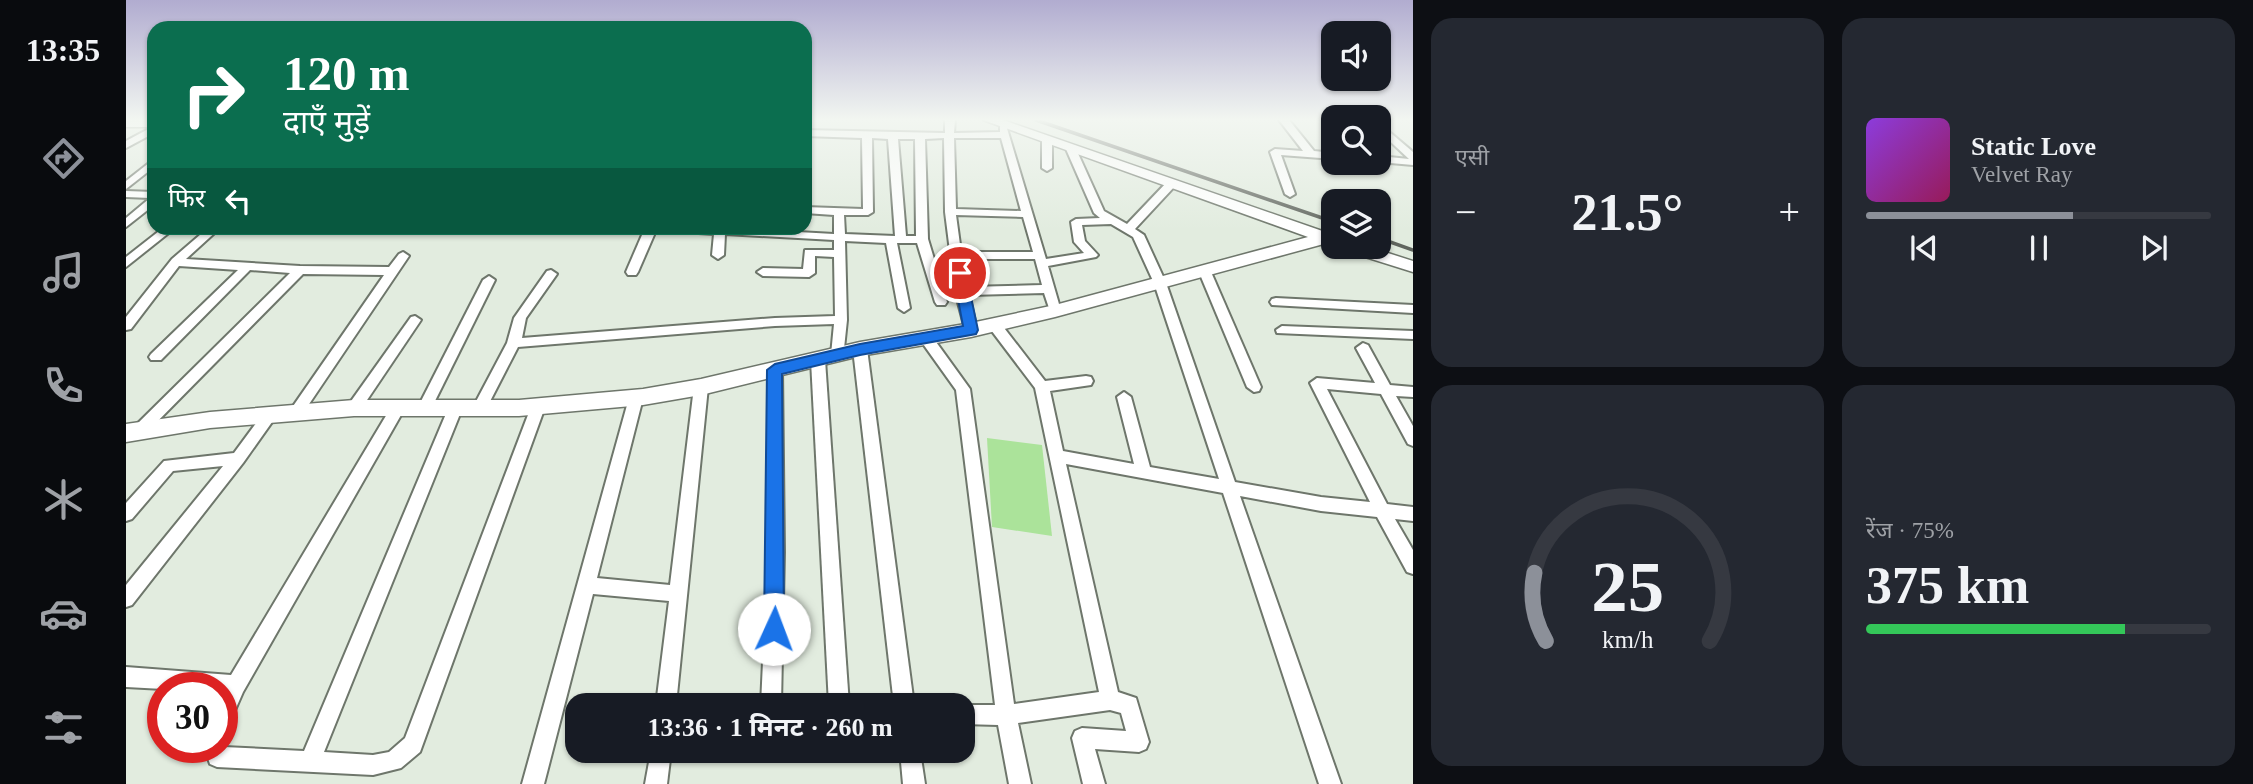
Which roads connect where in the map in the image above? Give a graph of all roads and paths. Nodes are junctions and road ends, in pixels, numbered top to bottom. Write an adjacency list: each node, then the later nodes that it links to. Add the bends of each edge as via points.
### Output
1 (867, 157): 21 (street, via 868,212)
2 (894, 157): 35 (street)
3 (920, 157): 34 (street)
4 (949, 157): 22 (street)
5 (1009, 157): 23 (street)
6 (1047, 157): 13 (street)
7 (1074, 157): 24 (street, via 1099,213)
8 (1093, 157): 14 (street)
9 (1277, 157): 17 (street)
10 (1391, 159): 11 (street)
11 (1413, 159)
12 (147, 168): 15 (street)
13 (1047, 168)
14 (1171, 184): 26 (street); 33 (street)
15 (126, 187)
16 (126, 194): 18 (street)
17 (1290, 194)
18 (147, 197)
19 (147, 204): 25 (street)
20 (812, 210): 21 (street)
21 (838, 212): 32 (street)
22 (950, 212): 23 (street); 38 (street)
23 (1028, 214): 41 (street)
24 (1113, 221): 26 (street); 41 (street, via 1076,222 1080,242 1092,255)
25 (126, 224)
26 (1128, 230): 54 (street, via 1138,235)
27 (812, 233): 32 (street)
28 (160, 235): 44 (street)
29 (206, 235): 43 (street)
30 (648, 235): 49 (street)
31 (720, 235): 40 (street)
32 (839, 235): 35 (street); 37 (street)
33 (1321, 236)
34 (922, 239): 35 (street); 57 (street)
35 (896, 240): 59 (street)
36 (1321, 241): 51 (street)
37 (838, 254): 50 (street, via 809,252 809,273); 63 (street)
38 (958, 255): 41 (street); 56 (street)
39 (403, 256): 48 (street)
40 (718, 256)
41 (1041, 259): 55 (street)
42 (1389, 259): 46 (street)
43 (176, 262): 45 (street); 65 (street)
44 (126, 263)
45 (247, 267): 47 (street); 74 (street)
46 (1413, 267)
47 (300, 270): 48 (street); 93 (street)
48 (393, 271): 91 (street)
49 (632, 272)
50 (763, 272)
51 (1205, 272): 54 (street); 80 (street)
52 (551, 274): 70 (street, via 520,318)
53 (489, 281): 88 (street)
54 (1160, 283): 61 (street); 98 (street)
55 (1050, 289): 56 (street); 61 (street)
56 (961, 291): 66 (street)
57 (941, 302)
58 (1276, 302): 60 (street)
59 (904, 308)
60 (1413, 309)
61 (1055, 311): 64 (street)
62 (415, 320): 86 (street)
63 (841, 320): 70 (street, via 775,321); 73 (street)
64 (993, 323): 66 (street); 79 (street)
65 (126, 326)
66 (971, 330): 69 (street)
67 (1282, 330): 68 (street)
68 (1413, 335)
69 (926, 338): 72 (street); 115 (street, via 963,389)
70 (514, 343): 90 (street)
71 (1363, 348): 81 (street)
72 (860, 349): 73 (street); 112 (street)
73 (838, 355): 75 (street)
74 (156, 357)
75 (818, 360): 76 (street); 111 (street)
76 (775, 370): 78 (street); 110 (street)
77 (1086, 381): 79 (street)
78 (701, 387): 84 (street); 104 (street)
79 (1042, 387): 95 (street)
80 (1254, 387)
81 (1386, 390): 82 (street); 94 (street); 99 (street, via 1317,383)
82 (1413, 392)
83 (1124, 397): 97 (street)
84 (636, 398): 85 (street); 103 (street)
85 (538, 407): 90 (street); 117 (street, via 413,745 394,761 373,765)
86 (354, 408): 87 (street); 91 (street)
87 (398, 408): 88 (street); 108 (street)
88 (424, 409): 89 (street)
89 (455, 409): 90 (street); 117 (street)
90 (479, 409)
91 (296, 412): 92 (street)
92 (270, 415): 93 (street); 96 (street)
93 (130, 433)
94 (1413, 440)
95 (1057, 456): 97 (street); 113 (street)
96 (238, 459): 100 (street, via 169,465); 105 (street)
97 (1144, 472): 98 (street)
98 (1231, 490): 99 (street); 125 (street)
99 (1382, 511): 101 (street); 102 (street)
100 (126, 514)
101 (1413, 514)
102 (1413, 566)
103 (586, 585): 104 (street); 120 (street)
104 (678, 594): 109 (street)
105 (126, 599)
106 (126, 677): 107 (street)
107 (147, 679)
108 (238, 682)
109 (667, 693)
110 (771, 693)
111 (838, 693)
112 (903, 693)
113 (1110, 701): 115 (street); 124 (street, via 1129,705 1139,742 1082,738)
114 (975, 714): 115 (street)
115 (1006, 715): 123 (street)
116 (238, 758): 117 (street)
117 (310, 761)
118 (659, 763): 121 (street)
119 (911, 763): 122 (street)
120 (533, 784)
121 (656, 784)
122 (914, 784)
123 (1020, 784)
124 (1094, 784)
125 (1330, 784)

